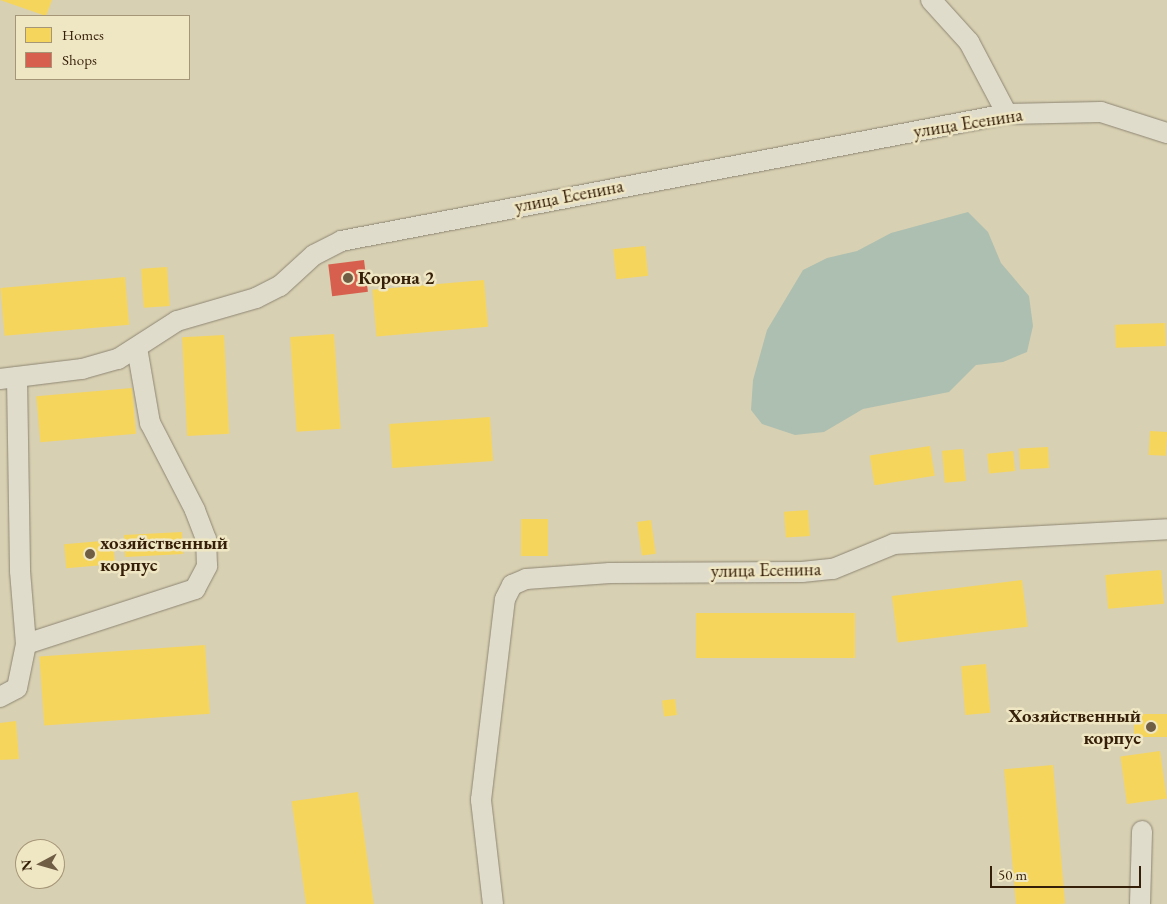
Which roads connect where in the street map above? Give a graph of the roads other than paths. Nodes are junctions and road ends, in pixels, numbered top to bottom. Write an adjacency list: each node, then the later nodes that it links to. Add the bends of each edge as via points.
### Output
1 (931, 0): 2 (street, via 970,42)
2 (1007, 114): 3 (street, улица Есенина, via 1101,112); 4 (street, улица Есенина, via 341,241 314,255 280,286 256,298 177,321)
3 (1167, 134)
4 (137, 348): 5 (street, улица Есенина, via 118,359 82,369); 7 (street, via 150,423 195,510 206,539 207,566 195,589)
5 (9, 378): 7 (street)
6 (1167, 529): 10 (street, улица Есенина, via 894,544 833,569 802,572 610,573 526,579 512,585 505,599 481,800)
7 (26, 644): 8 (street, via 17,688)
8 (0, 697)
9 (1142, 831): 11 (street)
10 (493, 904)
11 (1140, 904)

